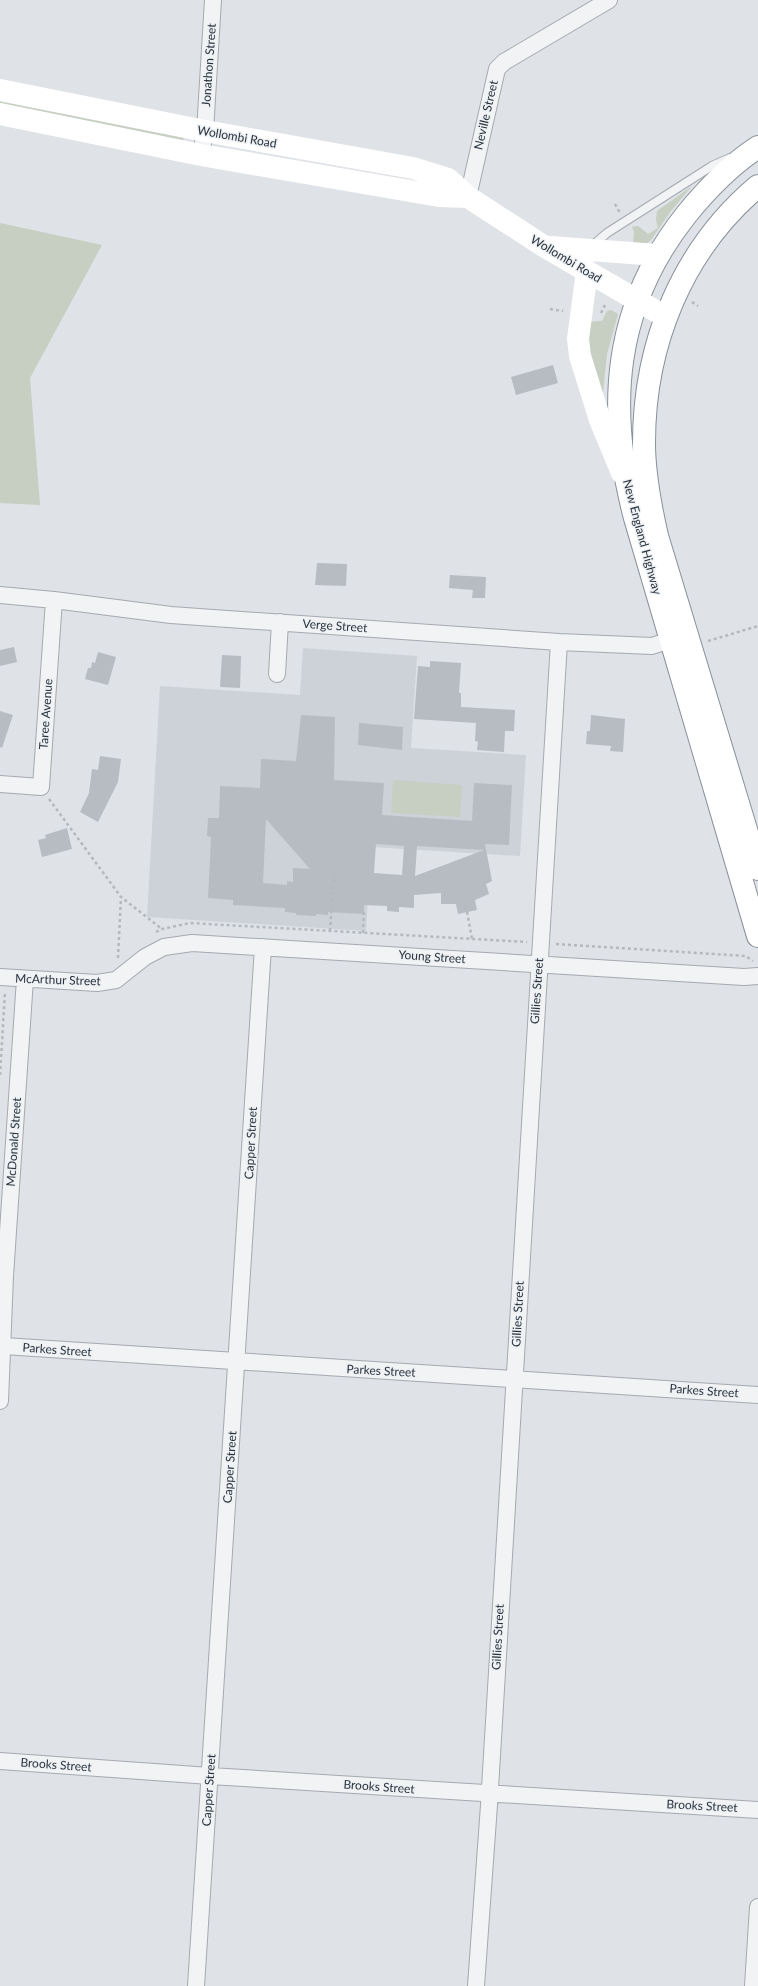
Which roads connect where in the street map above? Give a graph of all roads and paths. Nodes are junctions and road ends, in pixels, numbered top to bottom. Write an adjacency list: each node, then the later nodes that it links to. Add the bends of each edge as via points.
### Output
1 (213, 0): 5 (street, Jonathon Street)
2 (609, 0): 9 (street, Neville Street, via 504,62 497,69)
3 (0, 90): 5 (main road, Wollombi Road)
4 (0, 114): 7 (main road, Wollombi Road)
5 (204, 131): 7 (street, Jonathon Street); 9 (main road, Wollombi Road, via 413,168 448,180)
6 (758, 146): 13 (lane, via 712,166 607,233); 14 (main road, New England Highway, via 704,192)
7 (201, 155): 9 (main road, Wollombi Road, via 439,196)
8 (758, 186): 19 (main road, New England Highway, via 724,218 692,262 675,292)
9 (468, 197): 12 (main road, Wollombi Road)
10 (615, 204): 11 (path)
11 (620, 213)
12 (545, 247): 13 (main road); 15 (main road, Wollombi Road)
13 (586, 250): 14 (main road)
14 (658, 255): 16 (main road, New England Highway)
15 (587, 271): 16 (main road, Wollombi Road); 20 (main road, via 578,339 580,356 600,420)
16 (636, 300): 19 (main road, Wollombi Road); 20 (main road, New England Highway, via 626,332 619,393)
17 (550, 309): 18 (path)
18 (570, 312)
19 (666, 317): 31 (main road, New England Highway, via 655,355 645,418 644,443 648,492 659,542)
20 (625, 481): 25 (main road, New England Highway)
21 (0, 595): 22 (street, Verge Street)
22 (54, 600): 23 (street, Verge Street, via 171,615); 30 (street, Taree Avenue)
23 (280, 622): 27 (street, Verge Street); 28 (street)
24 (758, 626): 26 (path)
25 (670, 640): 27 (street, Verge Street, via 652,646); 41 (main road, New England Highway)
26 (707, 641)
27 (559, 642): 46 (street, Gillies Street)
28 (277, 674)
29 (0, 784): 30 (street)
30 (41, 787): 35 (path)
31 (758, 869)
32 (334, 872): 33 (path)
33 (333, 881): 34 (path); 39 (path)
34 (338, 881)
35 (121, 897): 38 (path); 45 (path)
36 (466, 906): 42 (path)
37 (364, 911): 40 (path)
38 (162, 929)
39 (330, 931)
40 (364, 933)
41 (758, 936)
42 (472, 939)
43 (553, 944): 47 (path, via 746,956)
44 (263, 947): 46 (street, Young Street); 51 (street, Young Street, via 192,943 164,947 145,956); 55 (street, Capper Street)
45 (118, 960)
46 (539, 964): 48 (street, Young Street, via 744,978); 56 (street, Gillies Street)
47 (758, 965)
48 (758, 976)
49 (0, 977): 50 (street, McArthur Street)
50 (25, 979): 51 (street, McArthur Street, via 97,983); 54 (street, McDonald Street, via 5,1276)
51 (116, 980)
52 (5, 993): 53 (path)
53 (0, 1075)
54 (4, 1346): 55 (street, Parkes Street); 58 (street, McDonald Street)
55 (237, 1362): 56 (street, Parkes Street); 60 (street, Capper Street)
56 (514, 1379): 57 (street, Parkes Street); 61 (street, Gillies Street)
57 (758, 1395)
58 (0, 1401)
59 (0, 1761): 60 (street, Brooks Street)
60 (210, 1776): 61 (street, Brooks Street); 64 (street, Capper Street)
61 (489, 1794): 62 (street, Brooks Street); 65 (street, Gillies Street)
62 (758, 1810)
63 (758, 1907): 66 (street)
64 (196, 1986)
65 (476, 1986)
66 (753, 1986)

